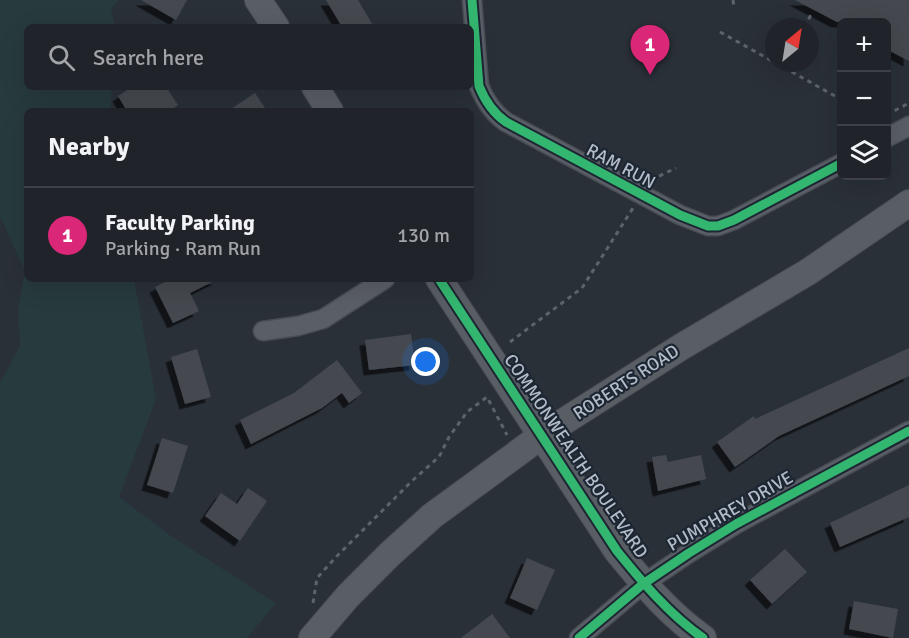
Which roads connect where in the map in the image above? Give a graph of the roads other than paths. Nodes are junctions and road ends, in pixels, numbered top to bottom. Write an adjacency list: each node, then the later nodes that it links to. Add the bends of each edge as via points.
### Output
1 (258, 0): 3 (main road)
2 (472, 0): 4 (street, RAM RUN)
3 (274, 24)
4 (474, 24)
5 (474, 25): 10 (street, RAM RUN, via 479,86 496,115 641,196 698,223 718,226 734,220)
6 (317, 90): 7 (main road)
7 (328, 108)
8 (909, 126): 9 (street)
9 (891, 135)
10 (837, 166)
11 (909, 203): 16 (main road, ROBERTS ROAD, via 808,272)
12 (380, 282): 14 (street, via 323,319)
13 (441, 282): 16 (main road, COMMONWEALTH BOULEVARD)
14 (263, 332)
15 (909, 431): 17 (street, PUMPHREY DRIVE, via 736,524)
16 (541, 436): 17 (main road, COMMONWEALTH BOULEVARD); 18 (main road, ROBERTS ROAD, via 432,516 356,588)
17 (643, 584): 19 (street, PUMPHREY DRIVE); 20 (main road, COMMONWEALTH BOULEVARD)
18 (312, 638)
19 (579, 638)
20 (703, 638)

